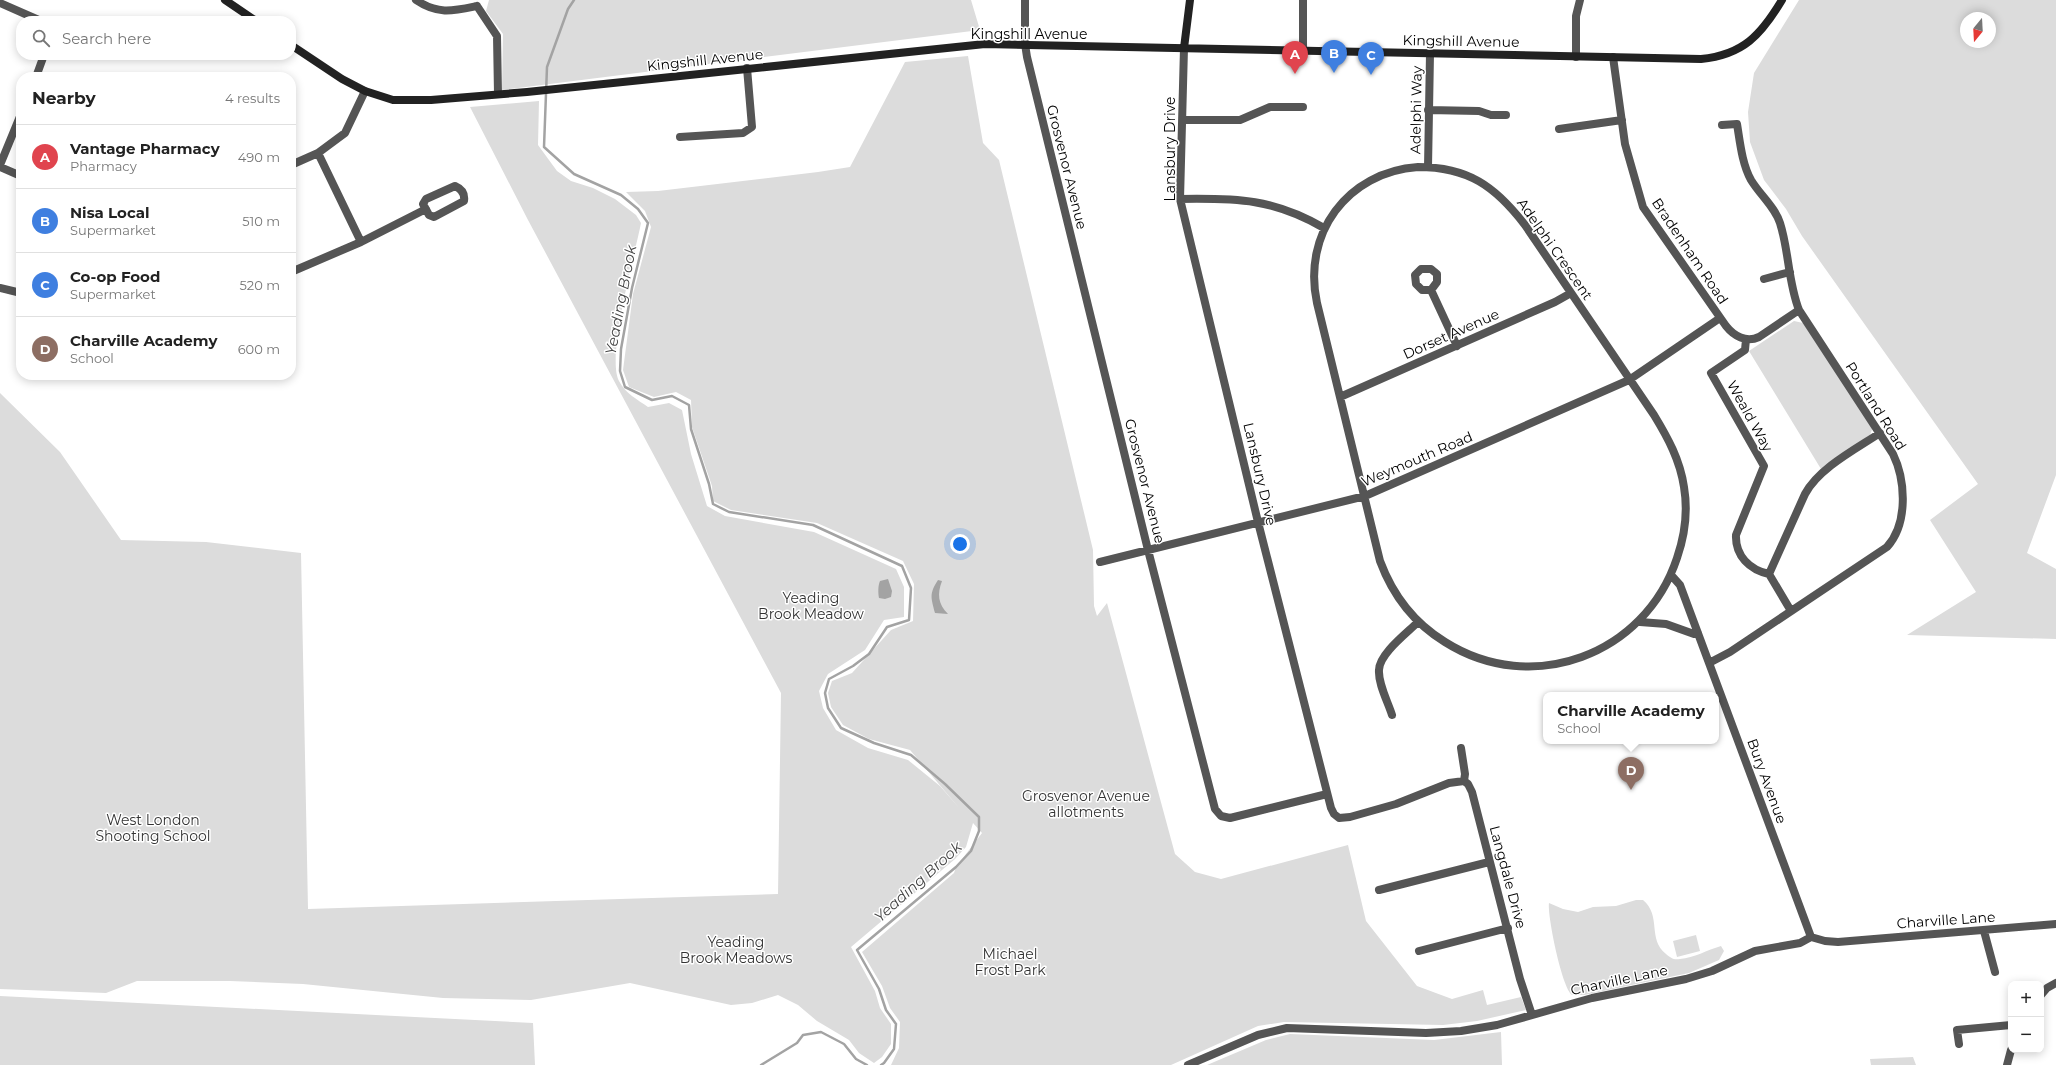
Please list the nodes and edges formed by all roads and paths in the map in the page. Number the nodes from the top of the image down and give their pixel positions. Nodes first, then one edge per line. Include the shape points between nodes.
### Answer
1 (224, 0) edge
2 (416, 0) edge
3 (1025, 0) edge
4 (1190, 0) edge
5 (1303, 0) edge
6 (1580, 0) edge
7 (1782, 0) edge
8 (0, 3) edge
9 (479, 3) edge
10 (30, 16) edge
11 (248, 16) edge
12 (1025, 44) junction
13 (296, 48) edge
14 (1184, 48) junction
15 (1303, 51) junction
16 (1430, 54) junction
17 (1576, 57) junction
18 (1613, 57) junction
19 (42, 60) edge
20 (747, 68) junction
21 (38, 72) edge
22 (365, 91) junction
23 (498, 94) junction
24 (1303, 107) dead end
25 (1428, 110) junction
26 (1506, 115) dead end
27 (1182, 120) junction
28 (1622, 120) junction
29 (1722, 125) dead end
30 (16, 126) edge
31 (1559, 129) dead end
32 (680, 138) dead end
33 (318, 153) junction
34 (296, 163) edge
35 (0, 166) edge
36 (1428, 167) junction
37 (16, 174) edge
38 (1180, 199) junction
39 (426, 209) junction
40 (1324, 228) junction
41 (361, 242) junction
42 (296, 270) edge
43 (1790, 272) junction
44 (1764, 279) dead end
45 (0, 288) edge
46 (1431, 290) dead end
47 (16, 292) edge
48 (1571, 293) junction
49 (1799, 310) junction
50 (1720, 318) junction
51 (1746, 339) junction
52 (1457, 346) junction
53 (1630, 380) junction
54 (1340, 397) junction
55 (1880, 433) junction
56 (1365, 496) junction
57 (1258, 522) junction
58 (1148, 550) junction
59 (1100, 562) dead end
60 (1769, 574) junction
61 (1671, 575) junction
62 (1791, 610) junction
63 (1418, 622) junction
64 (1640, 622) junction
65 (1698, 633) junction
66 (1709, 662) junction
67 (1392, 715) dead end
68 (1461, 748) dead end
69 (1464, 781) junction
70 (1327, 794) junction
71 (1489, 862) junction
72 (1379, 890) dead end
73 (2056, 924) edge
74 (1508, 928) junction
75 (1984, 931) junction
76 (1811, 937) junction
77 (1419, 951) dead end
78 (1995, 972) dead end
79 (2056, 983) edge
80 (2044, 992) edge
81 (1532, 1015) junction
82 (2008, 1025) edge
83 (1959, 1044) dead end
84 (2011, 1053) edge
85 (1188, 1065) edge
86 (2007, 1065) edge

1 - 11 street
2 - 9 street via 426,7 448,12
3 - 12 street, Grosvenor Avenue
4 - 14 street, Lansbury Drive
5 - 15 street
6 - 17 street via 1576,16
7 - 18 street, Kingshill Avenue via 1755,38 1735,51 1712,58
8 - 10 street
9 - 23 street via 497,36
12 - 14 street, Kingshill Avenue
12 - 20 street, Kingshill Avenue via 985,44
12 - 58 street, Grosvenor Avenue
13 - 22 street, Kingshill Avenue
14 - 15 street, Kingshill Avenue
14 - 27 street, Lansbury Drive
15 - 16 street, Kingshill Avenue
16 - 17 street, Kingshill Avenue
16 - 25 street, Adelphi Way
17 - 18 street, Kingshill Avenue
18 - 28 street, Bradenham Road
19 - 21 street
20 - 23 street, Kingshill Avenue
20 - 32 street via 752,127 743,133
22 - 23 street, Kingshill Avenue via 393,100 431,100
22 - 33 street via 345,133
24 - 27 street via 1270,107 1240,120
25 - 26 street via 1479,111 1491,115
25 - 36 street, Adelphi Way
27 - 38 street, Lansbury Drive
28 - 31 street
28 - 50 street, Bradenham Road via 1632,171 1643,207
29 - 43 street, Portland Road via 1737,124 1749,175 1780,223
30 - 35 street
33 - 34 street
33 - 41 street
35 - 37 street
36 - 40 street, Adelphi Crescent via 1398,170 1361,186 1338,206
36 - 48 street, Adelphi Crescent via 1470,176 1497,192 1525,225
38 - 40 street via 1262,202 1291,211
38 - 57 street, Lansbury Drive
39 - 39 street via 429,215 434,217 464,201 464,196 460,188 455,186 426,199 423,204
39 - 41 street
40 - 54 street, Adelphi Crescent via 1316,259 1315,293
41 - 42 street
43 - 44 street
43 - 49 street, Portland Road
45 - 47 street
46 - 52 street
48 - 52 street, Dorset Avenue
48 - 53 street, Adelphi Crescent
49 - 51 street via 1759,337
49 - 55 street, Portland Road
50 - 51 street, Bradenham Road via 1732,333
50 - 53 street, Weymouth Road
51 - 60 street, Weald Way via 1745,350 1711,373 1764,466 1736,539 1738,550 1749,566
52 - 54 street, Dorset Avenue
53 - 56 street, Weymouth Road
53 - 61 street, Adelphi Crescent via 1669,440 1682,477 1686,499 1685,526
54 - 56 street, Adelphi Crescent
55 - 60 street via 1821,473 1812,482
55 - 62 street, Portland Road via 1893,454 1900,475 1901,512 1896,535 1887,547
56 - 57 street, Weymouth Road
56 - 63 street, Adelphi Crescent via 1380,561 1388,581
57 - 58 street, Weymouth Road
57 - 70 street, Lansbury Drive
58 - 59 street, Weymouth Road
58 - 70 street, Grosvenor Avenue via 1213,803 1218,814 1230,818
60 - 62 street
61 - 64 street, Adelphi Crescent
61 - 65 street, Bury Avenue via 1680,585
62 - 66 street, Portland Road via 1730,652
63 - 64 street, Adelphi Crescent via 1437,638 1469,655 1498,664 1534,667 1565,662 1594,652
63 - 67 street via 1380,662 1379,676
64 - 65 street via 1666,624 1694,634
65 - 66 street, Bury Avenue
66 - 76 street, Bury Avenue
68 - 69 street, Langdale Drive
69 - 70 street, Lansbury Drive via 1449,783 1396,804 1343,818 1334,814
69 - 71 street, Langdale Drive via 1472,792
71 - 72 street
71 - 74 street, Langdale Drive
73 - 75 street, Charville Lane
74 - 77 street
74 - 81 street, Langdale Drive
75 - 76 street, Charville Lane via 1838,942
75 - 78 street
76 - 81 street, Charville Lane via 1800,944 1755,951 1712,971 1686,979 1599,996
79 - 80 street
81 - 85 street, Charville Lane via 1479,1029 1444,1032 1287,1028 1258,1035
82 - 83 street via 1957,1030
84 - 86 street

